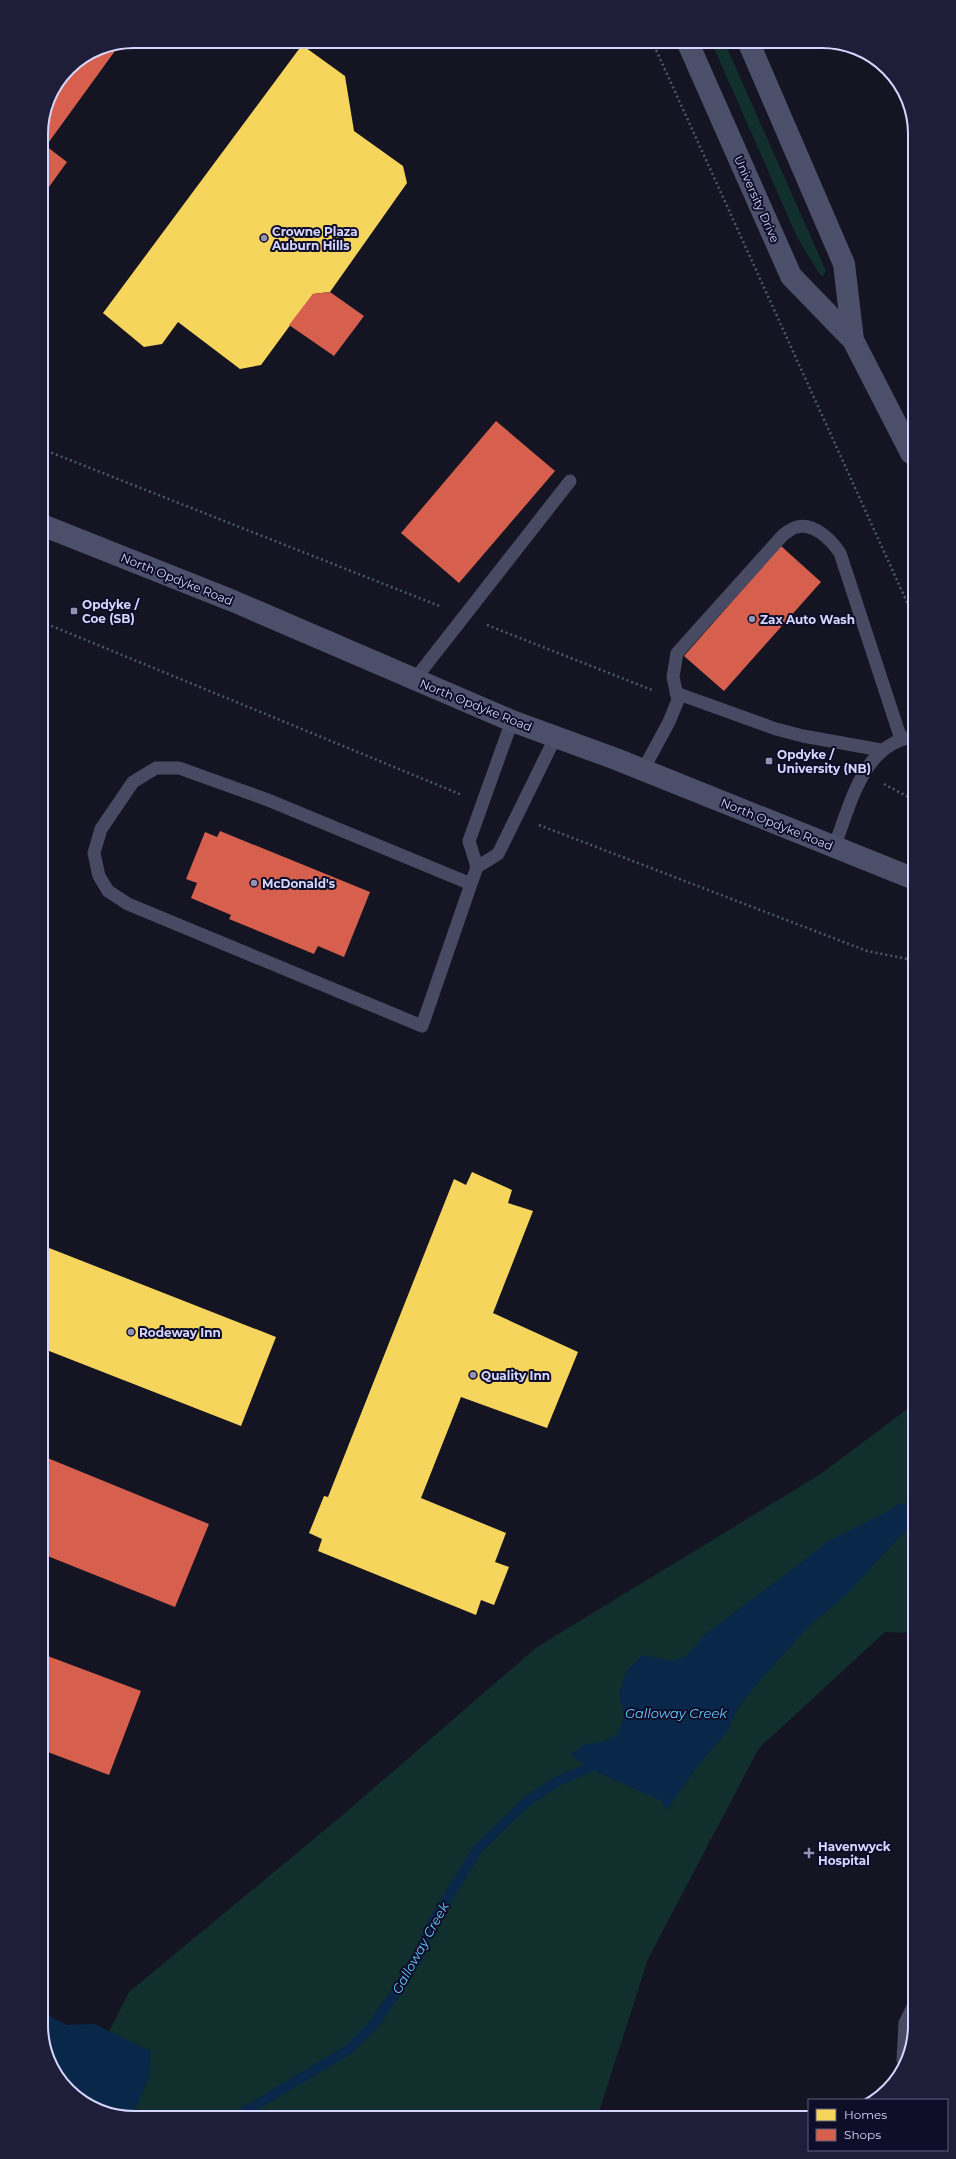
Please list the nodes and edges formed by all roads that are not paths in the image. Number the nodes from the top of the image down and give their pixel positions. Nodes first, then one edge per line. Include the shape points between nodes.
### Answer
1 (690, 48) edge
2 (751, 48) edge
3 (853, 340) junction
4 (908, 447) edge
5 (570, 481) dead end
6 (48, 527) edge
7 (415, 679) junction
8 (676, 693) junction
9 (512, 721) junction
10 (556, 736) junction
11 (906, 738) edge
12 (881, 750) junction
13 (643, 770) junction
14 (834, 847) junction
15 (477, 867) junction
16 (908, 876) edge
17 (471, 884) junction
18 (908, 2017) edge
19 (903, 2051) edge

1 - 3 main road, University Drive via 791,276
2 - 3 main road, University Drive via 844,264
3 - 4 main road, University Drive
5 - 7 lane
6 - 7 main road, North Opdyke Road via 233,601
7 - 9 main road, North Opdyke Road
8 - 11 lane via 674,666 677,653 684,644 783,535 798,526 810,527 831,540 840,553
8 - 12 lane via 776,729
8 - 13 lane via 678,700 669,722
9 - 10 main road, North Opdyke Road
9 - 15 lane via 469,841
10 - 13 main road, North Opdyke Road
10 - 15 lane via 498,854
11 - 12 lane
12 - 14 lane via 864,772
13 - 14 main road, North Opdyke Road
14 - 16 main road, North Opdyke Road
15 - 17 lane
17 - 17 lane via 268,800 179,768 156,768 133,782 101,830 94,853 99,876 108,891 128,904 422,1026
18 - 19 lane via 905,2023

